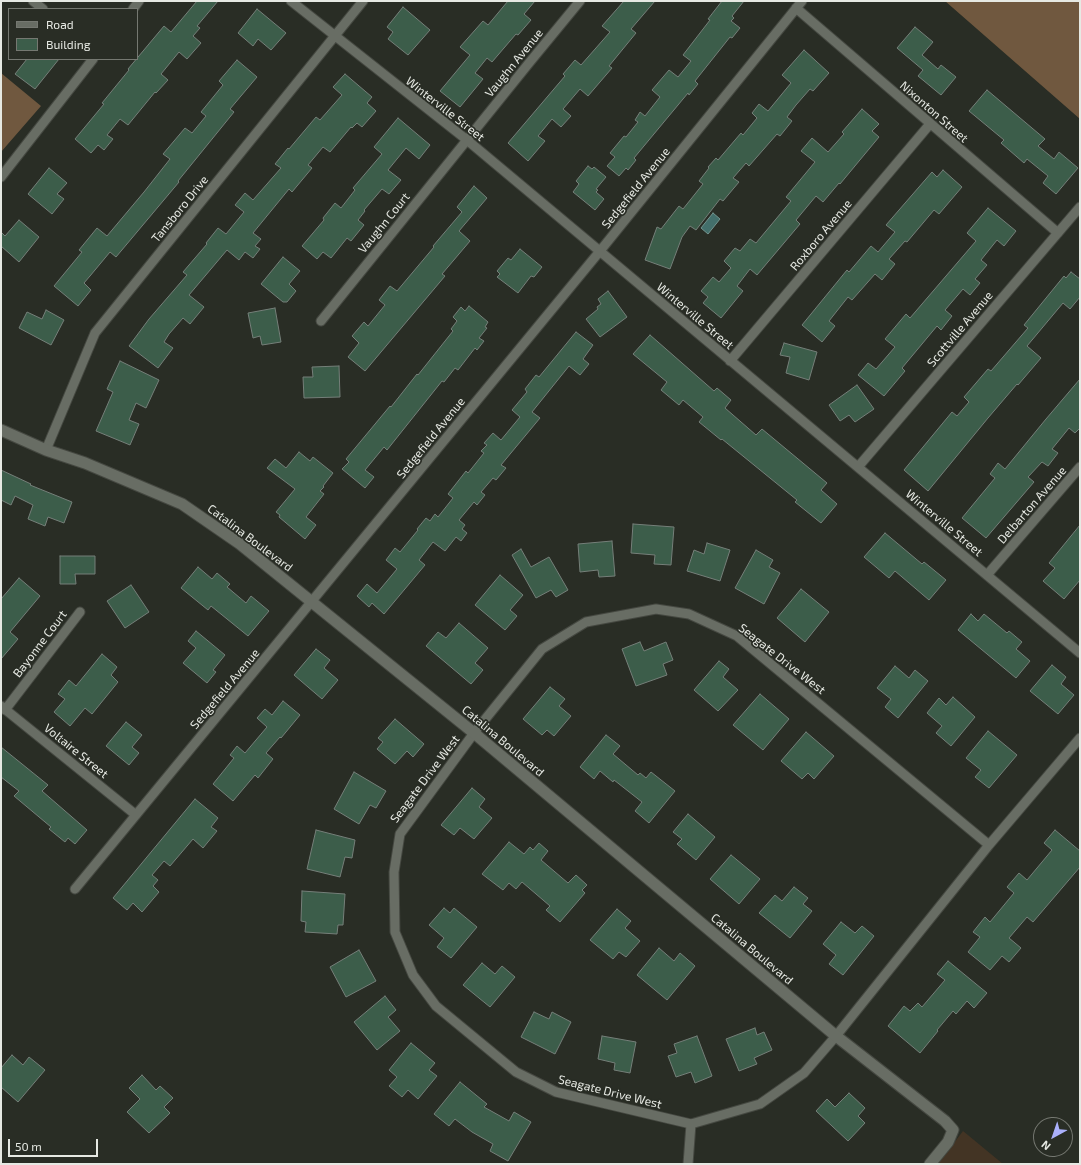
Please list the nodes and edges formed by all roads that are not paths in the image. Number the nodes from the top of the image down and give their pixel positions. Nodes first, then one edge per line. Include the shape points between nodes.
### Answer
1 (33, 1) edge
2 (291, 1) edge
3 (363, 1) edge
4 (580, 1) edge
5 (802, 1) edge
6 (42, 8) edge
7 (796, 8) junction
8 (334, 36) junction
9 (92, 60) edge
10 (930, 124) junction
11 (467, 140) junction
12 (1, 177) edge
13 (1080, 207) edge
14 (1058, 233) junction
15 (600, 252) junction
16 (321, 321) dead end
17 (730, 361) junction
18 (1, 430) edge
19 (46, 450) junction
20 (858, 467) junction
21 (1080, 468) edge
22 (987, 575) junction
23 (312, 601) junction
24 (80, 612) dead end
25 (1080, 653) edge
26 (3, 708) edge
27 (474, 733) junction
28 (1080, 738) edge
29 (136, 815) junction
30 (989, 845) junction
31 (75, 889) dead end
32 (836, 1036) junction
33 (690, 1124) junction
34 (688, 1164) edge
35 (930, 1164) edge

1 - 6 street
2 - 8 street, Winterville Street
3 - 8 street, Tansboro Drive
4 - 11 street, Vaughn Avenue
5 - 7 street, Sedgefield Avenue
7 - 10 street, Nixonton Street
7 - 15 street, Sedgefield Avenue
8 - 11 street, Winterville Street
8 - 19 street, Tansboro Drive via 95,333
9 - 12 street
10 - 14 street, Nixonton Street
10 - 17 street, Roxboro Avenue
11 - 15 street, Winterville Street
11 - 16 street, Vaughn Court
13 - 14 street, Scottville Avenue
14 - 20 street, Scottville Avenue
15 - 17 street, Winterville Street
15 - 23 street, Sedgefield Avenue
17 - 20 street, Winterville Street
18 - 19 street, Catalina Boulevard
19 - 23 street, Catalina Boulevard via 85,463 182,504 240,544
20 - 22 street, Winterville Street
21 - 22 street, Delbarton Avenue
22 - 25 street, Winterville Street
23 - 27 street, Catalina Boulevard
23 - 29 street, Sedgefield Avenue
24 - 26 street, Bayonne Court
26 - 29 street, Voltaire Street
27 - 30 street, Seagate Drive West via 542,649 586,622 656,609 689,614 737,636
27 - 32 street, Catalina Boulevard
27 - 33 street, Seagate Drive West via 400,834 394,872 395,932 413,975 436,1006 516,1072 556,1092
28 - 30 street, Seagate Drive West
29 - 31 street, Sedgefield Avenue
30 - 32 street, Seagate Drive West
32 - 33 street, Seagate Drive West via 804,1073 760,1104
32 - 35 street, Catalina Boulevard via 946,1121 953,1130 948,1142
33 - 34 street

